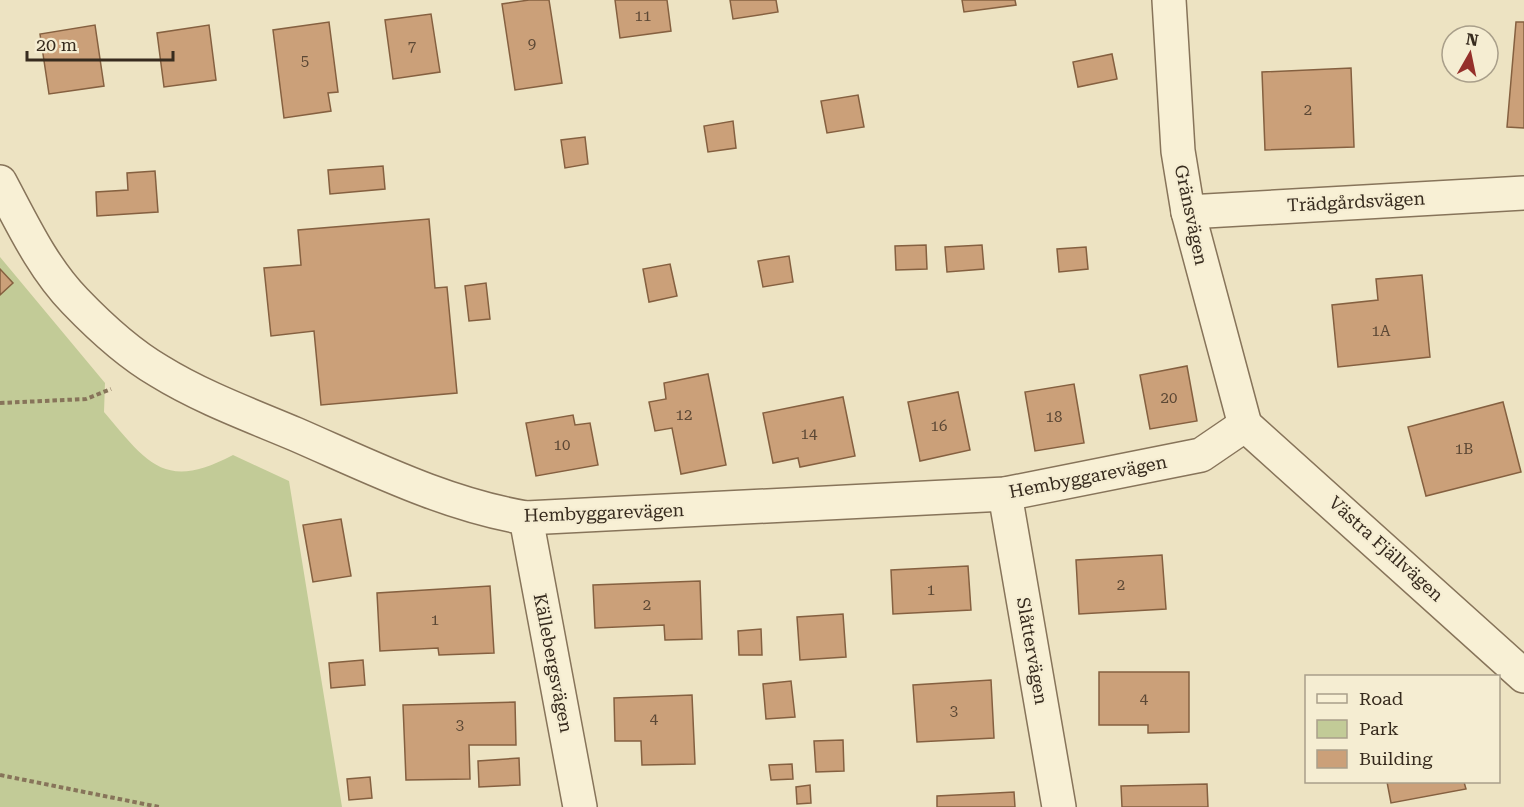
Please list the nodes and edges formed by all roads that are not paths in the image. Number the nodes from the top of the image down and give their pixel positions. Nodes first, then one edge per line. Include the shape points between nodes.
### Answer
1 (1169, 0) edge
2 (0, 182) edge
3 (1524, 193) edge
4 (1188, 212) junction
5 (1245, 426) junction
6 (1005, 494) junction
7 (526, 518) junction
8 (1524, 676) edge
9 (580, 807) edge
10 (1059, 807) edge

1 - 4 street, Gränsvägen via 1178,151
2 - 7 street, Hembyggarevägen via 36,250 74,300 159,372 426,491 486,511
3 - 4 street, Trädgårdsvägen
4 - 5 street, Gränsvägen
5 - 6 street, Hembyggarevägen via 1201,454
5 - 8 street, Västra Fjällvägen
6 - 7 street, Hembyggarevägen
6 - 10 street, Slåttervägen
7 - 9 street, Källebergsvägen

